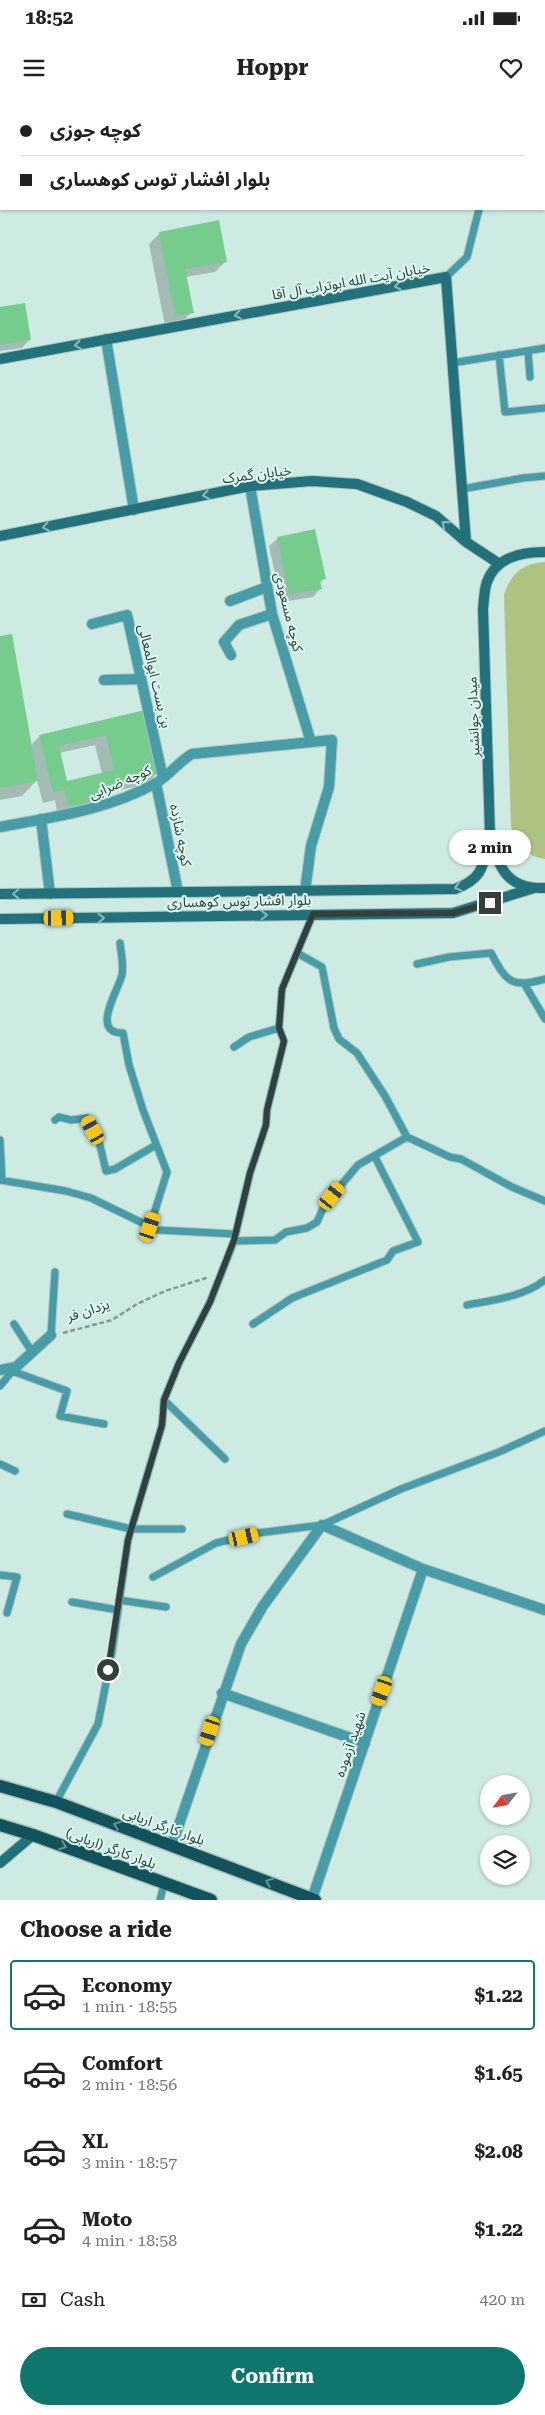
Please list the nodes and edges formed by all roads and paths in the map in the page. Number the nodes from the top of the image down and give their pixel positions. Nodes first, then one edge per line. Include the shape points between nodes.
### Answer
1 (479, 210) edge
2 (446, 277) junction
3 (106, 340) junction
4 (545, 348) edge
5 (528, 351) junction
6 (499, 355) junction
7 (0, 359) edge
8 (452, 363) junction
9 (530, 377) dead end
10 (545, 408) edge
11 (545, 476) edge
12 (250, 486) junction
13 (462, 489) junction
14 (134, 510) junction
15 (0, 536) edge
16 (466, 542) junction
17 (545, 552) edge
18 (498, 563) junction
19 (267, 587) junction
20 (230, 601) dead end
21 (272, 614) junction
22 (92, 624) dead end
23 (231, 656) dead end
24 (141, 679) junction
25 (104, 680) dead end
26 (311, 742) junction
27 (160, 780) junction
28 (41, 819) junction
29 (0, 827) edge
30 (490, 835) junction
31 (540, 888) edge
32 (305, 891) junction
33 (178, 892) junction
34 (0, 894) edge
35 (50, 894) junction
36 (313, 914) junction
37 (0, 919) edge
38 (120, 943) dead end
39 (297, 953) junction
40 (417, 964) dead end
41 (545, 979) edge
42 (524, 985) junction
43 (545, 1019) edge
44 (279, 1028) junction
45 (234, 1047) dead end
46 (55, 1120) dead end
47 (407, 1137) junction
48 (0, 1140) edge
49 (156, 1145) junction
50 (374, 1157) junction
51 (1, 1180) edge
52 (545, 1201) edge
53 (150, 1227) junction
54 (235, 1237) junction
55 (55, 1272) dead end
56 (220, 1274) junction
57 (545, 1280) edge
58 (467, 1305) dead end
59 (14, 1324) dead end
60 (253, 1324) dead end
61 (51, 1335) junction
62 (32, 1352) junction
63 (14, 1369) junction
64 (0, 1370) edge
65 (0, 1386) edge
66 (164, 1400) junction
67 (104, 1424) dead end
68 (545, 1431) edge
69 (225, 1460) dead end
70 (0, 1464) edge
71 (15, 1471) dead end
72 (67, 1514) dead end
73 (322, 1525) junction
74 (131, 1529) junction
75 (182, 1529) dead end
76 (423, 1569) junction
77 (0, 1575) edge
78 (153, 1577) dead end
79 (119, 1600) junction
80 (72, 1602) dead end
81 (166, 1607) dead end
82 (118, 1610) junction
83 (545, 1610) edge
84 (7, 1613) dead end
85 (222, 1694) junction
86 (365, 1743) junction
87 (0, 1786) edge
88 (56, 1802) junction
89 (0, 1825) edge
90 (33, 1835) junction
91 (172, 1845) junction
92 (0, 1861) edge
93 (164, 1884) junction
94 (160, 1900) edge
95 (211, 1900) edge
96 (313, 1900) edge

1 - 2 lane via 467,257
2 -> 3 main road, خیابان آیت الله ابوتراب آل آقا
2 - 8 main road, خیابان آیت الله ابوتراب آل آقا
3 -> 7 main road, خیابان آیت الله ابوتراب آل آقا
3 - 14 street
4 - 5 lane
5 - 6 lane
5 - 9 lane
6 - 8 lane
6 - 10 lane via 505,412
8 - 13 main road, خیابان آیت الله ابوتراب آل آقا
11 - 13 lane
12 -> 14 main road, خیابان گمرک
16 -> 12 main road, خیابان گمرک via 436,516 357,484 312,481
12 - 19 street, کوچه مسعودی
13 - 16 main road, خیابان آیت الله ابوتراب آل آقا
14 -> 15 main road, خیابان گمرک
16 - 18 main road, خیابان گمرک
17 - 18 main road via 514,556
18 - 30 main road, میدان جوانشیر via 487,582 483,609
19 - 20 street
19 - 21 street, کوچه مسعودی
21 - 23 street via 239,625 224,642
21 - 26 street, کوچه مسعودی
22 - 24 street, بن بست ابوالمعالی via 127,615
24 - 25 street
24 - 27 street, بن بست ابوالمعالی
26 - 27 street, کوچه ضرابی via 192,754
26 - 32 street, کوچه ضرابی via 332,740 329,788 311,846
27 - 28 street, کوچه ضرابی via 79,813
27 - 33 street, کوچه شازده
28 - 29 street, کوچه ضرابی
28 - 35 street
30 - 31 main road, میدان جوانشیر via 496,860 508,878 523,886
30 -> 32 main road, بلوار افشار توس کوهساری via 481,869 472,883 455,889
31 - 36 main road, بلوار افشار توس کوهساری via 453,913
32 - 33 main road, بلوار افشار توس کوهساری
33 - 35 main road, بلوار افشار توس کوهساری
35 -> 34 main road, بلوار افشار توس کوهساری
37 -> 36 main road, بلوار افشار توس کوهساری
36 - 39 lane
38 - 49 lane via 122,972 107,1010 107,1022 110,1029 123,1033 129,1065
39 - 44 lane via 282,989
39 - 47 lane via 322,967 338,1039 357,1053
40 - 42 lane via 491,953 498,967 515,984
41 - 42 lane
42 - 43 lane
44 - 45 lane via 249,1037
44 - 54 lane via 284,1041 266,1125 250,1173
46 - 49 lane via 59,1117 70,1120 87,1118 100,1141 106,1171
47 - 50 lane
47 - 52 lane via 461,1159
48 - 51 lane
49 - 53 lane via 167,1172
50 - 54 lane via 358,1165 325,1204 317,1222 307,1228 286,1232 275,1240
50 - 60 lane via 418,1242 393,1251 387,1260 292,1298
51 - 53 lane via 91,1198
53 - 54 lane via 170,1232
54 - 56 lane
55 - 61 lane
56 - 61 path, یزدان فر via 165,1291 112,1320
56 - 66 lane
57 - 58 lane via 533,1289
59 - 62 lane
61 - 62 street
62 - 63 street
63 - 64 street
63 - 65 lane
63 - 67 lane via 67,1391 60,1416
66 - 69 lane
66 - 74 lane via 162,1425
68 - 73 lane
70 - 71 lane
72 - 74 lane
73 - 76 street
73 - 78 lane via 258,1533 216,1543
73 - 85 street via 245,1636
74 - 75 lane
74 - 79 lane
76 - 83 street
76 - 86 street, شهید آزموده
77 - 84 lane via 17,1577
79 - 81 lane
79 - 82 lane
80 - 82 lane
82 - 88 lane via 98,1724
85 - 86 street
85 - 91 street
86 - 96 street, شهید آزموده
87 - 88 main road, بلوار کارگر اربابی
91 -> 88 main road, بلوار کارگر اربابی
89 - 90 main road, بلوار کارگر (اربابی)
90 - 92 main road
90 -> 93 main road, بلوار کارگر (اربابی)
96 -> 91 main road, بلوار کارگر اربابی
93 - 94 lane
93 - 95 main road, بلوار کارگر (اربابی)

